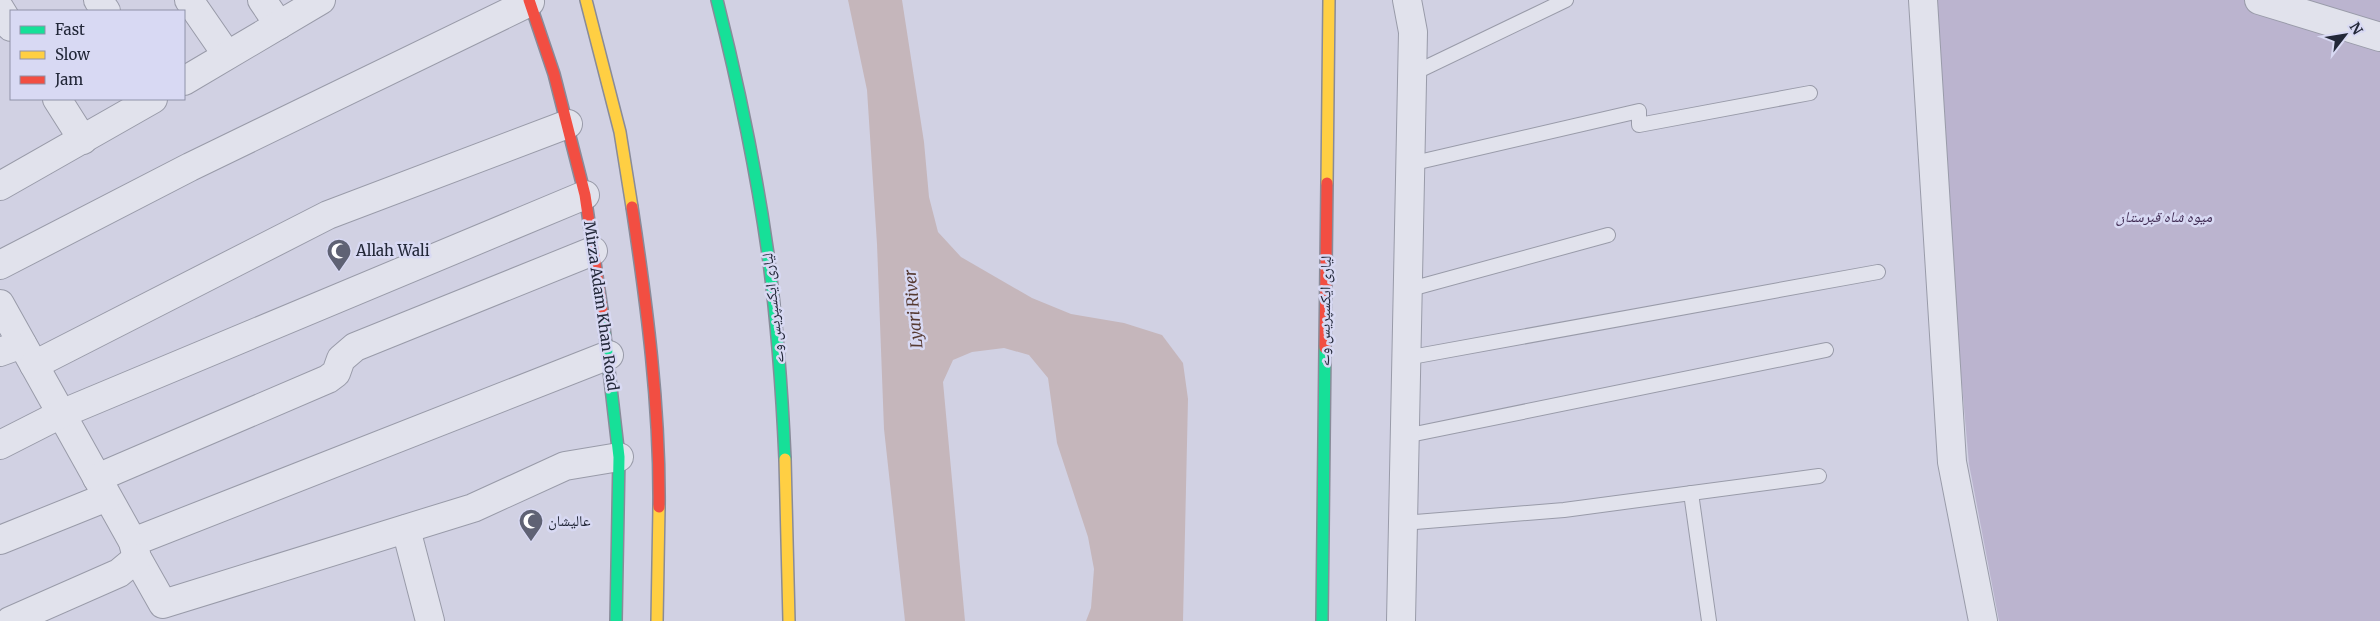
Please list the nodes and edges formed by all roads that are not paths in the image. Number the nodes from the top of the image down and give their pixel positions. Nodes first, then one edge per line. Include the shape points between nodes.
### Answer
1 (189, 0) edge
2 (262, 0) edge
3 (321, 0) edge
4 (586, 0) edge
5 (717, 0) edge
6 (1329, 0) edge
7 (1407, 0) edge
8 (1566, 0) edge
9 (1923, 0) edge
10 (2260, 0) edge
11 (529, 1) edge
12 (0, 9) edge
13 (10, 25) edge
14 (279, 25) junction
15 (2380, 37) edge
16 (227, 55) junction
17 (1412, 74) junction
18 (185, 79) edge
19 (1810, 92) dead end
20 (57, 100) edge
21 (151, 100) edge
22 (568, 124) junction
23 (82, 140) junction
24 (1410, 164) junction
25 (0, 186) edge
26 (585, 195) junction
27 (1608, 235) dead end
28 (593, 251) junction
29 (0, 265) edge
30 (1878, 272) dead end
31 (1408, 290) junction
32 (0, 304) edge
33 (1826, 350) dead end
34 (19, 354) edge
35 (609, 355) junction
36 (1406, 358) junction
37 (61, 414) junction
38 (1405, 436) junction
39 (0, 445) edge
40 (620, 457) junction
41 (1819, 476) dead end
42 (102, 487) junction
43 (1691, 493) junction
44 (1403, 523) junction
45 (406, 529) junction
46 (0, 540) edge
47 (135, 550) junction
48 (10, 621) edge
49 (430, 621) edge
50 (616, 621) edge
51 (657, 621) edge
52 (789, 621) edge
53 (1322, 621) edge
54 (1401, 621) edge
55 (1709, 621) edge
56 (1983, 621) edge

1 - 16 street
2 - 14 street
3 - 14 street
4 - 51 main road via 620,132 648,313 659,475
5 - 52 main road, لیاری ایکسپریس وے via 751,154 770,268 784,450
6 - 53 main road, لیاری ایکسپریس وے
7 - 17 street via 1413,32
8 - 17 lane
9 - 56 street via 1952,462
10 - 15 street
11 - 22 main road, Mirza Adam Khan Road
11 - 29 street via 190,167
12 - 13 street
14 - 16 street
16 - 18 street
17 - 24 street
19 - 24 lane via 1639,126 1639,111
20 - 23 street
21 - 23 street
22 - 26 main road, Mirza Adam Khan Road
22 - 34 street via 328,216
23 - 25 street
24 - 31 street
26 - 28 main road, Mirza Adam Khan Road
26 - 37 street
27 - 31 lane
28 - 35 main road, Mirza Adam Khan Road
28 - 42 street via 363,343 341,359 336,373 328,379
30 - 36 lane
31 - 36 street
32 - 34 street
33 - 38 lane
34 - 37 street
35 - 40 main road, Mirza Adam Khan Road
35 - 47 street
36 - 38 street
37 - 39 street
37 - 42 street
38 - 44 street
40 - 45 street via 565,466 473,508
40 - 50 main road, Mirza Adam Khan Road
41 - 43 lane
42 - 46 street
42 - 47 street
43 - 44 lane via 1564,510
43 - 55 lane
44 - 54 street
45 - 47 street via 163,604
45 - 49 street
47 - 48 street via 119,573

